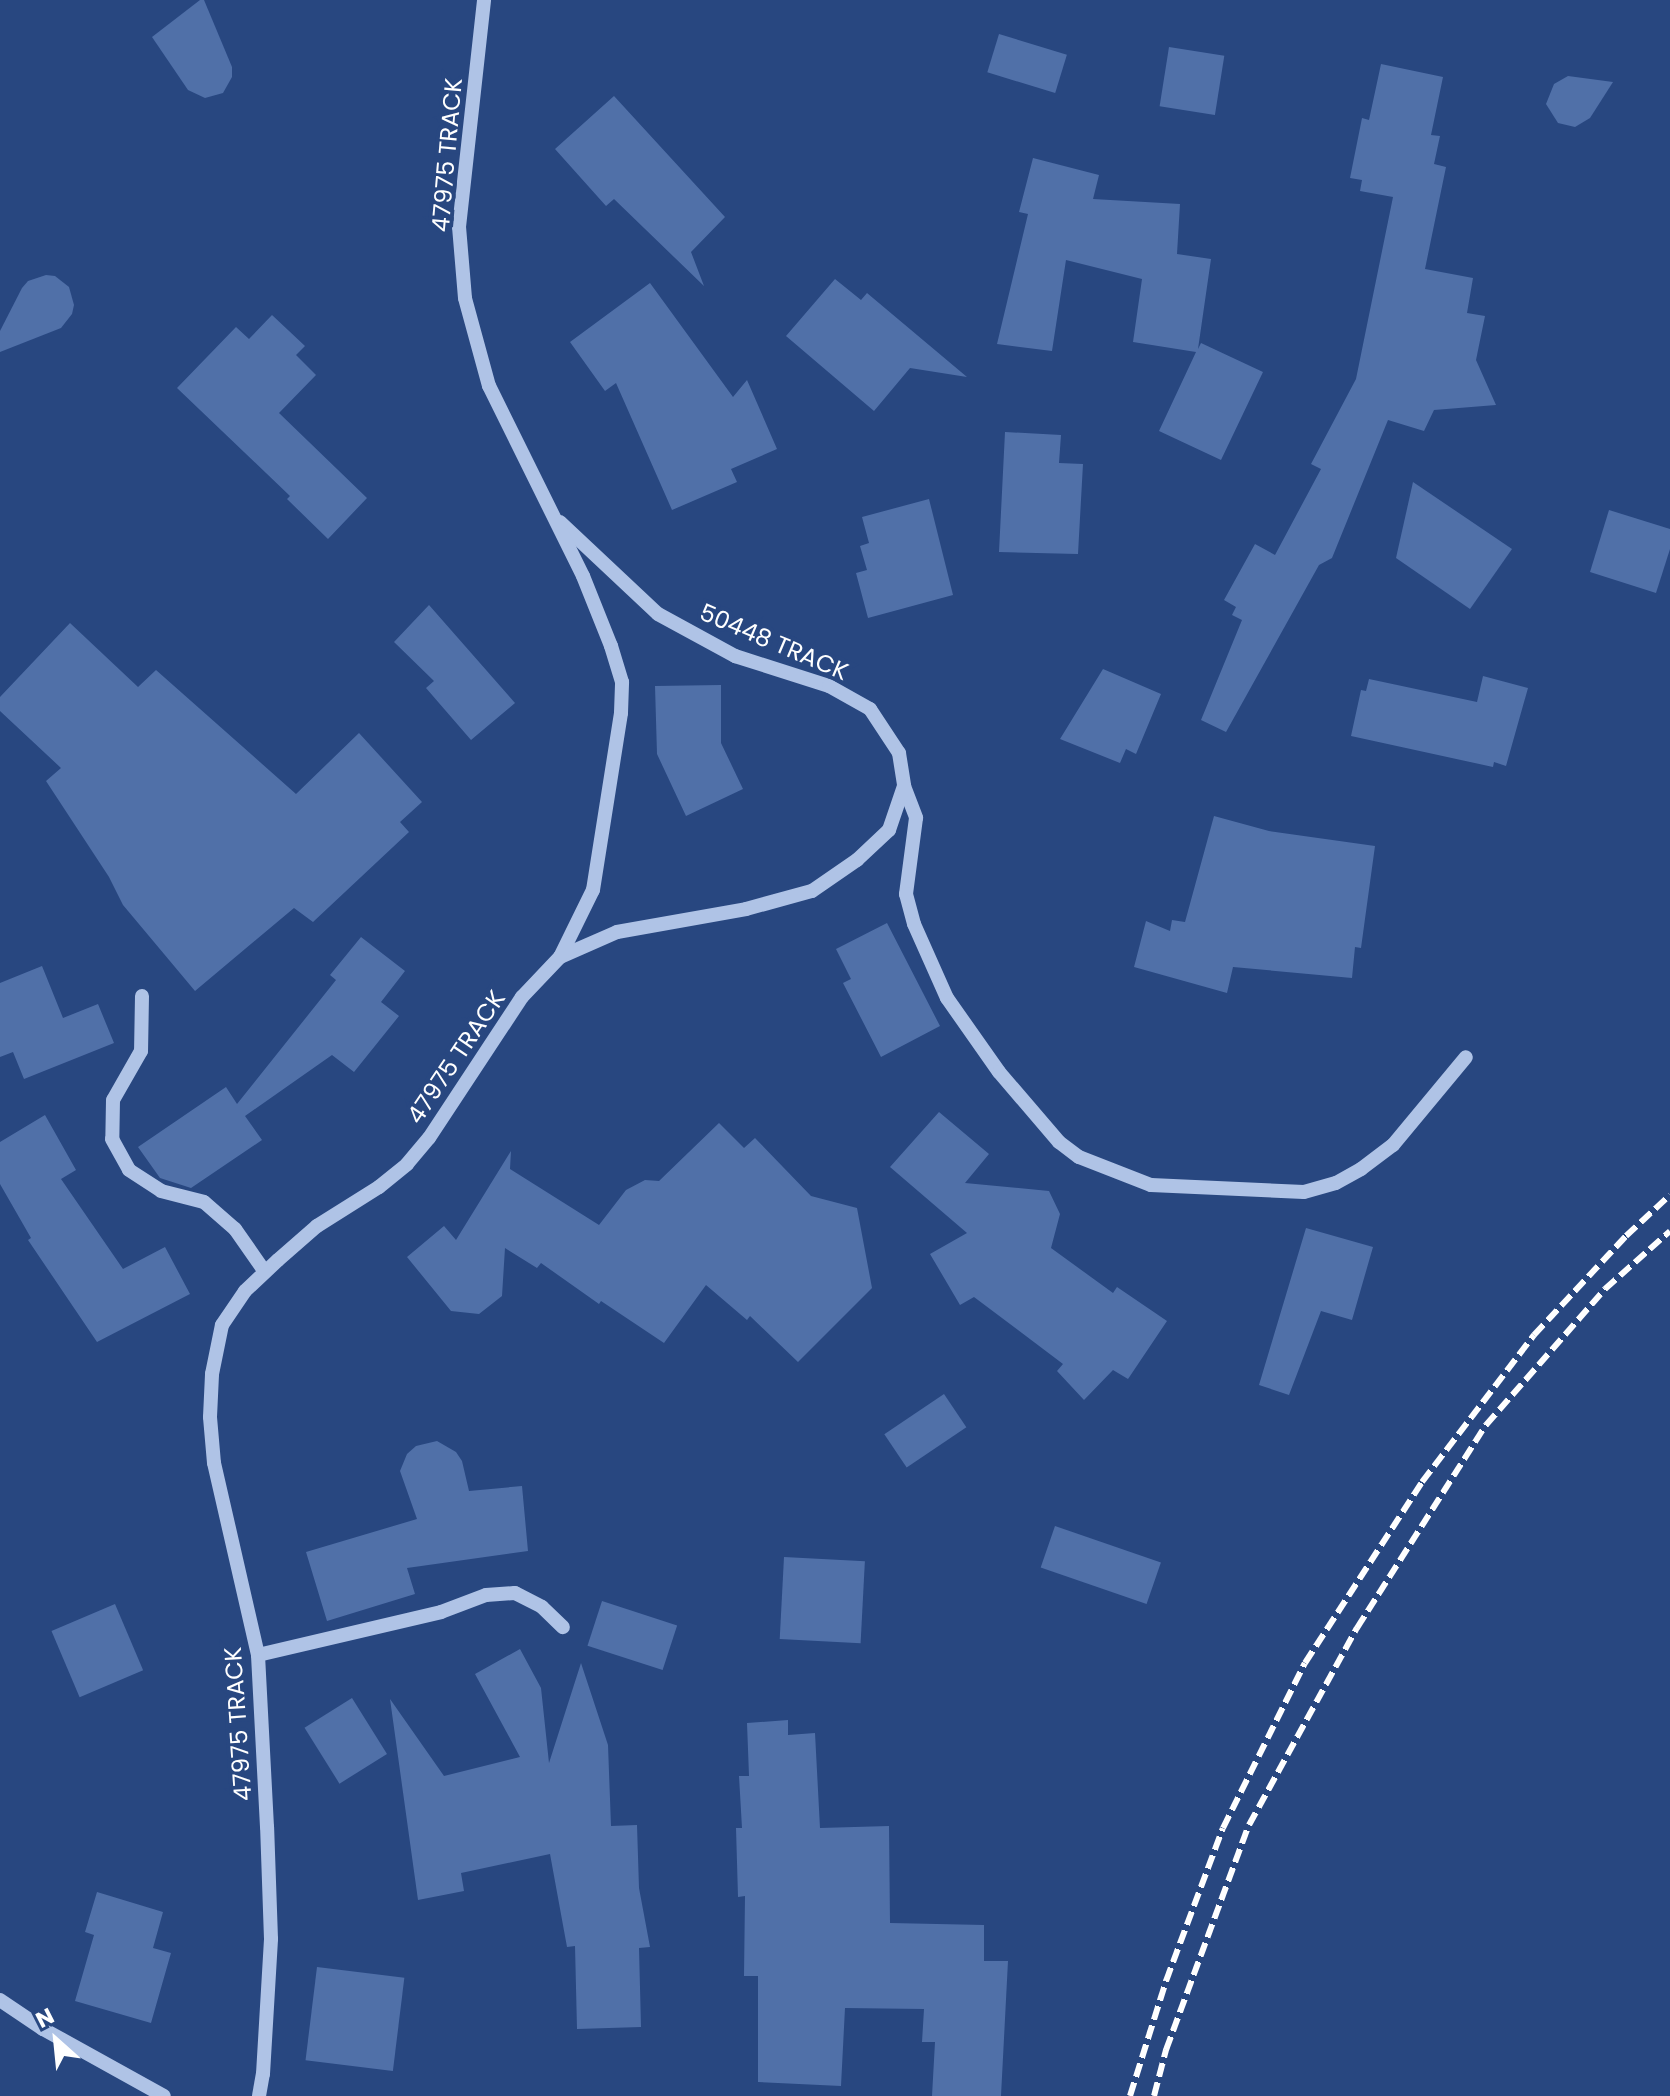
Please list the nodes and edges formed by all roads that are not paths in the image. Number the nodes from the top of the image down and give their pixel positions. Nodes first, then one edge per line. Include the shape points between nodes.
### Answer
1 (484, 0) edge
2 (553, 516) junction
3 (904, 786) junction
4 (560, 957) junction
5 (142, 996) dead end
6 (1466, 1057) dead end
7 (265, 1272) junction
8 (563, 1627) dead end
9 (258, 1655) junction
10 (0, 2000) edge
11 (164, 2096) edge
12 (259, 2096) edge

1 - 2 street, 47975 TRACK via 459,227 465,298 489,386
2 - 3 street, 50448 TRACK via 658,614 735,656 829,686 870,709 899,753
2 - 4 street, 47975 TRACK via 622,682 593,890
3 - 4 street via 889,830 812,891 746,909 617,932
3 - 6 street, 50448 TRACK via 916,818 906,894 947,998 999,1072 1059,1142 1079,1157 1151,1185 1304,1192 1336,1183 1393,1145
4 - 7 street, 47975 TRACK via 522,997 407,1164 317,1226
5 - 7 street via 141,1051 113,1100 112,1139 129,1170 161,1191 204,1202 235,1229
7 - 9 street, 47975 TRACK via 222,1325 210,1417 214,1463
8 - 9 street via 542,1607 515,1593 486,1595 441,1612
9 - 12 street, 47975 TRACK via 271,1939
10 - 11 street

